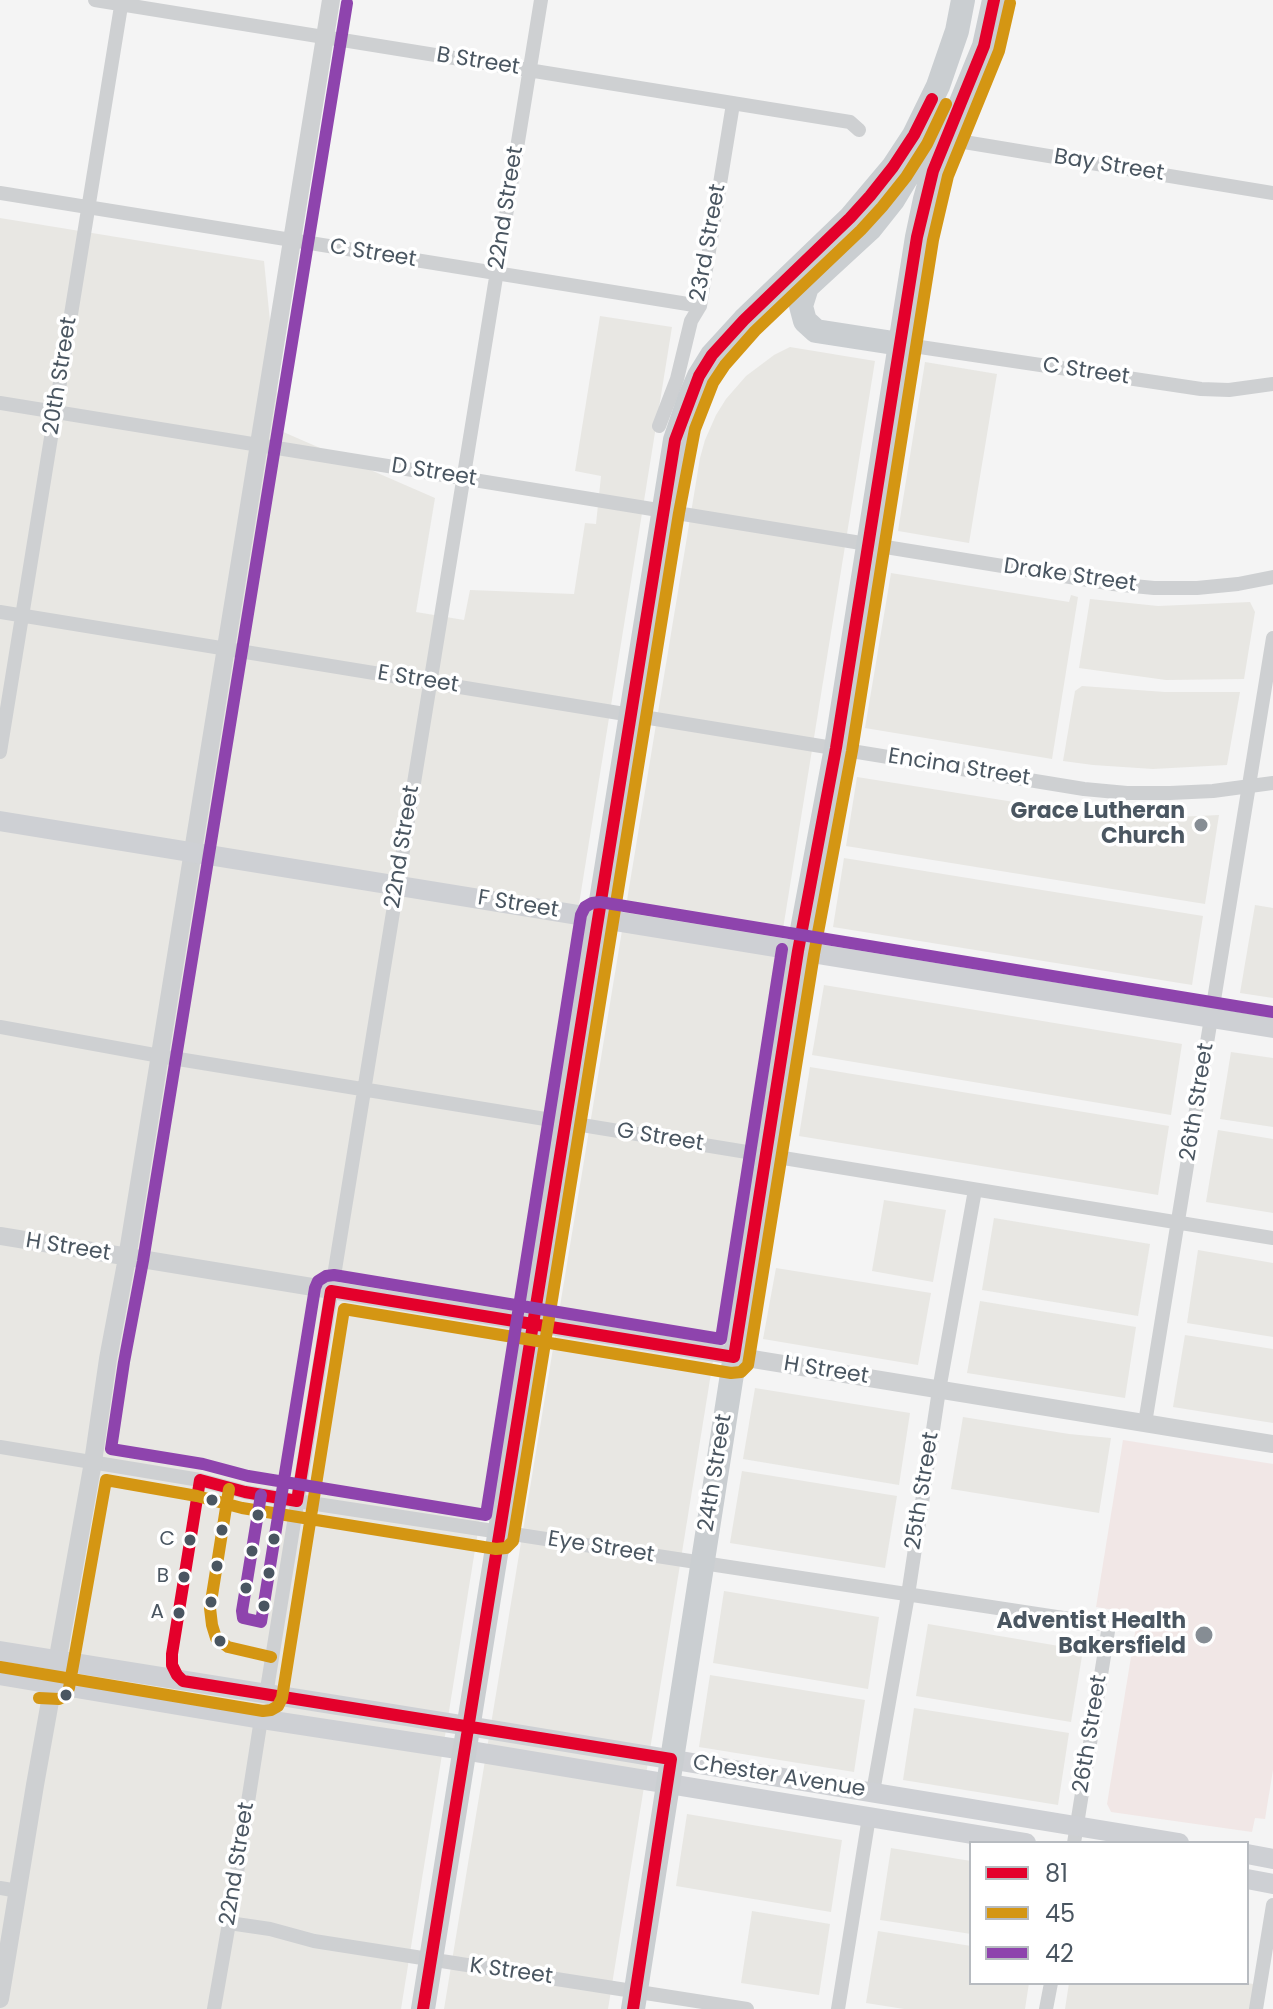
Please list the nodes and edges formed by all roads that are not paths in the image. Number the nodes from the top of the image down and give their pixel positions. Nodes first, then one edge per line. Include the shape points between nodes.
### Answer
1 (95, 0) edge
2 (331, 0) edge
3 (541, 0) edge
4 (963, 0) edge
5 (994, 0) edge
6 (122, 2) edge
7 (325, 38) junction
8 (529, 70) junction
9 (938, 86) junction
10 (733, 104) junction
11 (859, 130) dead end
12 (946, 139) junction
13 (1270, 189) edge
14 (0, 193) edge
15 (89, 208) junction
16 (292, 241) junction
17 (496, 274) junction
18 (700, 306) junction
19 (900, 344) junction
20 (1273, 384) edge
21 (0, 403) edge
22 (55, 412) junction
23 (659, 426) dead end
24 (259, 445) junction
25 (463, 478) junction
26 (663, 510) junction
27 (868, 545) junction
28 (1273, 577) edge
29 (0, 612) edge
30 (22, 615) junction
31 (1273, 638) edge
32 (226, 648) junction
33 (430, 682) junction
34 (630, 714) junction
35 (836, 748) junction
36 (0, 752) edge
37 (1273, 783) edge
38 (1249, 787) junction
39 (0, 821) edge
40 (193, 852) junction
41 (397, 886) junction
42 (597, 918) junction
43 (798, 951) junction
44 (1211, 1018) junction
45 (0, 1027) edge
46 (1273, 1028) edge
47 (160, 1056) junction
48 (363, 1090) junction
49 (565, 1123) junction
50 (766, 1156) junction
51 (975, 1190) junction
52 (1178, 1224) junction
53 (0, 1236) edge
54 (1273, 1238) edge
55 (127, 1258) junction
56 (331, 1291) junction
57 (533, 1324) junction
58 (734, 1357) junction
59 (939, 1390) junction
60 (1145, 1423) junction
61 (1273, 1444) edge
62 (0, 1447) edge
63 (93, 1462) junction
64 (297, 1501) junction
65 (499, 1533) junction
66 (702, 1564) junction
67 (908, 1595) junction
68 (1109, 1625) joint
69 (0, 1651) edge
70 (58, 1661) junction
71 (0, 1675) edge
72 (54, 1684) junction
73 (266, 1695) junction
74 (261, 1719) junction
75 (468, 1726) junction
76 (464, 1750) junction
77 (671, 1759) junction
78 (667, 1784) junction
79 (873, 1792) junction
80 (788, 1804) junction
81 (869, 1817) junction
82 (1075, 1834) edge
83 (1014, 1841) edge
84 (1156, 1841) edge
85 (1249, 1854) edge
86 (1273, 1859) edge
87 (1249, 1879) edge
88 (1273, 1884) edge
89 (9, 1890) edge
90 (1273, 1905) edge
91 (229, 1923) junction
92 (431, 1961) junction
93 (1051, 1985) edge
94 (0, 1999) edge
95 (634, 2000) edge
96 (214, 2009) edge
97 (423, 2009) edge
98 (747, 2009) edge
99 (838, 2009) edge
100 (1046, 2009) edge
101 (1256, 2009) edge

1 - 6 street, B Street
2 - 7 street
3 - 8 street, 22nd Street
4 - 9 main road
5 - 12 main road, 24th Street via 978,64
6 - 7 street, B Street
6 - 15 street, 20th Street
7 - 8 street, B Street
7 - 16 street
8 - 10 street, B Street
8 - 17 street, 22nd Street
9 - 19 main road via 925,145 914,167 870,229 807,287 801,306 805,321 816,331
9 - 26 main road via 914,135 870,196 712,355 680,425
10 - 11 street, B Street via 850,122
10 - 18 street, 23rd Street
12 - 13 street, Bay Street
12 - 19 main road, 24th Street via 925,199
14 - 15 street, C Street
15 - 16 street, C Street
15 - 22 street, 20th Street
16 - 17 street, C Street
16 - 24 street
17 - 18 street, C Street
17 - 25 street, 22nd Street
18 - 23 street, 23rd Street
19 - 20 street, C Street via 1201,389
19 - 27 main road, 24th Street
21 - 22 street, D Street
22 - 24 street, D Street
22 - 30 street, 20th Street
24 - 25 street, D Street
24 - 32 street
25 - 26 street, D Street
25 - 33 street, 22nd Street
26 - 27 street, D Street
26 - 34 main road
27 - 28 street, Drake Street via 1154,588
27 - 35 main road, 24th Street
29 - 30 street, E Street
30 - 32 street, E Street
30 - 36 street, 20th Street
31 - 38 street, 26th Street
32 - 33 street, E Street
32 - 40 street
33 - 34 street, E Street
33 - 41 street, 22nd Street
34 - 35 street, E Street
34 - 42 main road
35 - 38 street, Encina Street via 1098,790 1170,793
35 - 43 main road, 24th Street
37 - 38 street, Encina Street
38 - 44 street, 26th Street
39 - 40 main road, F Street
40 - 41 main road, F Street
40 - 47 street
41 - 42 main road, F Street
41 - 48 street, 22nd Street
42 - 43 main road, F Street
42 - 49 main road
43 - 44 main road, F Street
43 - 50 main road, 24th Street
44 - 46 main road, F Street
44 - 52 street, 26th Street
45 - 47 street, G Street
47 - 48 street, G Street
47 - 55 street
48 - 49 street, G Street
48 - 56 street, 22nd Street
49 - 50 street, G Street
49 - 57 main road
50 - 51 street, G Street
50 - 58 main road, 24th Street
51 - 52 street, G Street
51 - 59 street, 25th Street
52 - 54 street, G Street
52 - 60 street, 26th Street
53 - 55 street, H Street
55 - 56 street, H Street
55 - 63 street
56 - 57 street, H Street
56 - 64 street, 22nd Street
57 - 58 street, H Street
57 - 65 main road
58 - 59 street, H Street
58 - 66 main road, 24th Street
59 - 60 street, H Street
59 - 67 street, 25th Street
60 - 61 street, H Street
62 - 63 street, Eye Street
63 - 64 street, Eye Street
63 - 70 street
64 - 65 street, Eye Street
64 - 73 street, 22nd Street
65 - 66 street, Eye Street
65 - 75 main road
66 - 67 street, Eye Street
66 - 77 main road, 24th Street
67 - 68 street, Eye Street
67 - 79 street, 25th Street
68 - 82 street, 26th Street
69 - 70 main road, Chester Avenue
70 - 72 street
70 - 73 main road, Chester Avenue
71 - 72 main road, Chester Avenue
72 - 74 main road, Chester Avenue
72 - 89 street
73 - 75 main road, Chester Avenue
74 - 76 main road, Chester Avenue
74 - 91 street, 22nd Street
75 - 76 main road
75 - 77 main road, Chester Avenue
76 - 78 main road, Chester Avenue
76 - 92 main road
77 - 78 main road, 24th Street
77 - 79 main road, Chester Avenue
78 - 80 main road, Chester Avenue
78 - 95 main road, 24th Street
79 - 80 main road via 803,1795
79 - 82 main road, Chester Avenue
80 - 81 main road, Chester Avenue
81 - 83 main road, Chester Avenue
81 - 99 street
82 - 84 main road, Chester Avenue
85 - 86 main road
87 - 88 main road
89 - 94 street
90 - 101 street
91 - 92 street, K Street
91 - 96 street, 22nd Street
92 - 95 street, K Street
92 - 97 main road
93 - 100 street
95 - 98 street, K Street

